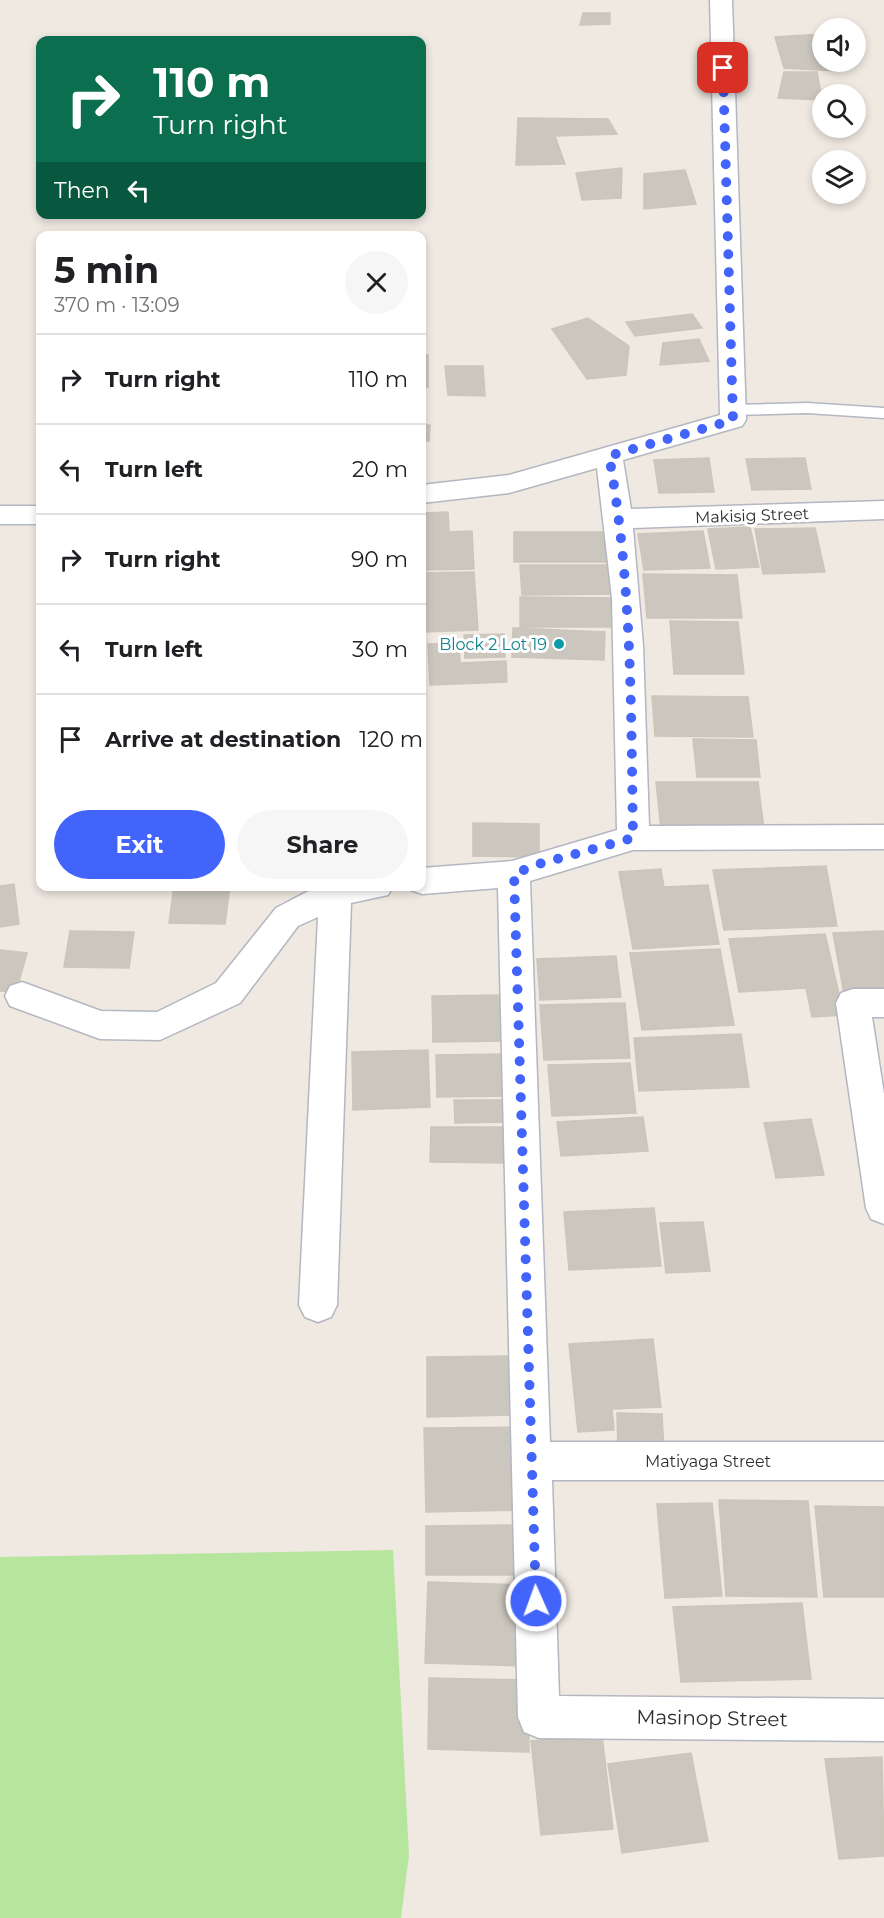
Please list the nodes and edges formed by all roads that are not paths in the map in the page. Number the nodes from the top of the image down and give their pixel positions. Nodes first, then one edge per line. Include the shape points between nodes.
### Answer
1 (721, 0) edge
2 (733, 410) junction
3 (884, 413) edge
4 (609, 456) junction
5 (426, 494) edge
6 (884, 510) edge
7 (0, 515) edge
8 (36, 515) edge
9 (621, 519) junction
10 (884, 837) edge
11 (633, 838) junction
12 (514, 874) junction
13 (426, 881) edge
14 (347, 891) edge
15 (335, 893) junction
16 (22, 996) dead end
17 (884, 1003) edge
18 (884, 1208) edge
19 (318, 1305) dead end
20 (531, 1461) junction
21 (884, 1461) edge
22 (884, 1720) edge

1 - 2 street
2 - 3 lane via 807,408
2 - 4 street via 733,420
4 - 5 street via 509,484
4 - 9 street
6 - 9 street, Makisig Street
7 - 8 street
9 - 11 street via 630,674
10 - 11 street
11 - 12 street
12 - 13 street
12 - 20 street
14 - 15 street
15 - 16 street via 287,917 228,993 160,1026 100,1024
15 - 19 street
17 - 18 street via 853,1003
20 - 21 street, Matiyaga Street
20 - 22 street, Masinop Street via 539,1717

